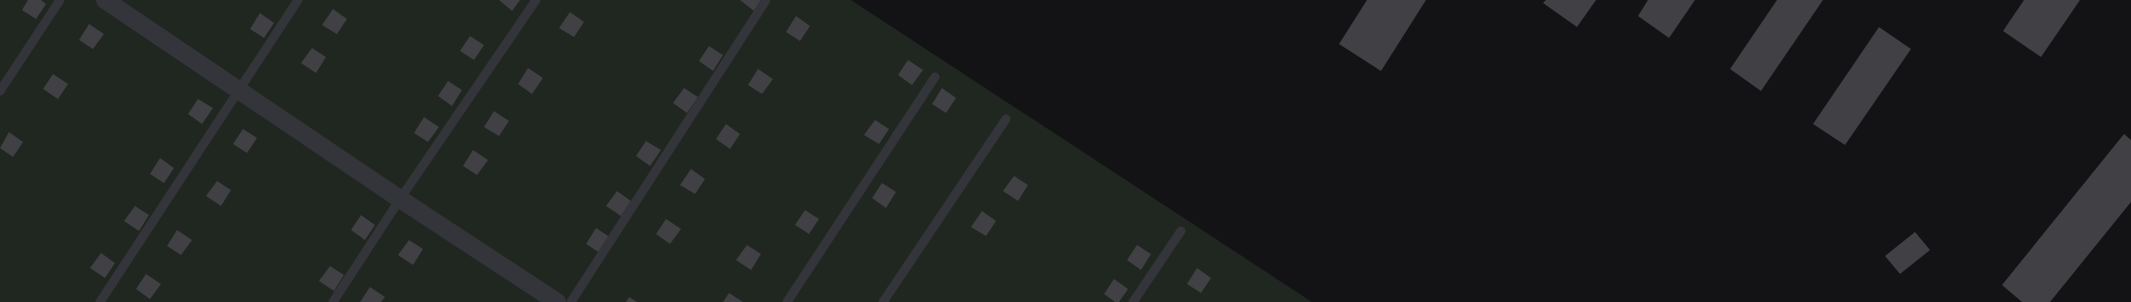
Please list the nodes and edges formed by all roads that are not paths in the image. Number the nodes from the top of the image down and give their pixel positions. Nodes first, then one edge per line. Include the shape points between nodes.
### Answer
1 (60, 0) edge
2 (104, 0) edge
3 (298, 0) edge
4 (536, 0) edge
5 (766, 0) edge
6 (935, 77) dead end
7 (238, 90) junction
8 (0, 91) edge
9 (1006, 119) dead end
10 (400, 199) junction
11 (1181, 231) dead end
12 (100, 302) edge
13 (333, 302) edge
14 (557, 302) edge
15 (571, 302) edge
16 (787, 302) edge
17 (883, 302) edge
18 (1133, 302) edge

1 - 8 lane
2 - 7 street
3 - 7 lane
4 - 10 lane
5 - 15 lane
6 - 16 lane
7 - 10 street
7 - 12 lane
9 - 17 lane
10 - 13 lane
10 - 14 street
11 - 18 lane

